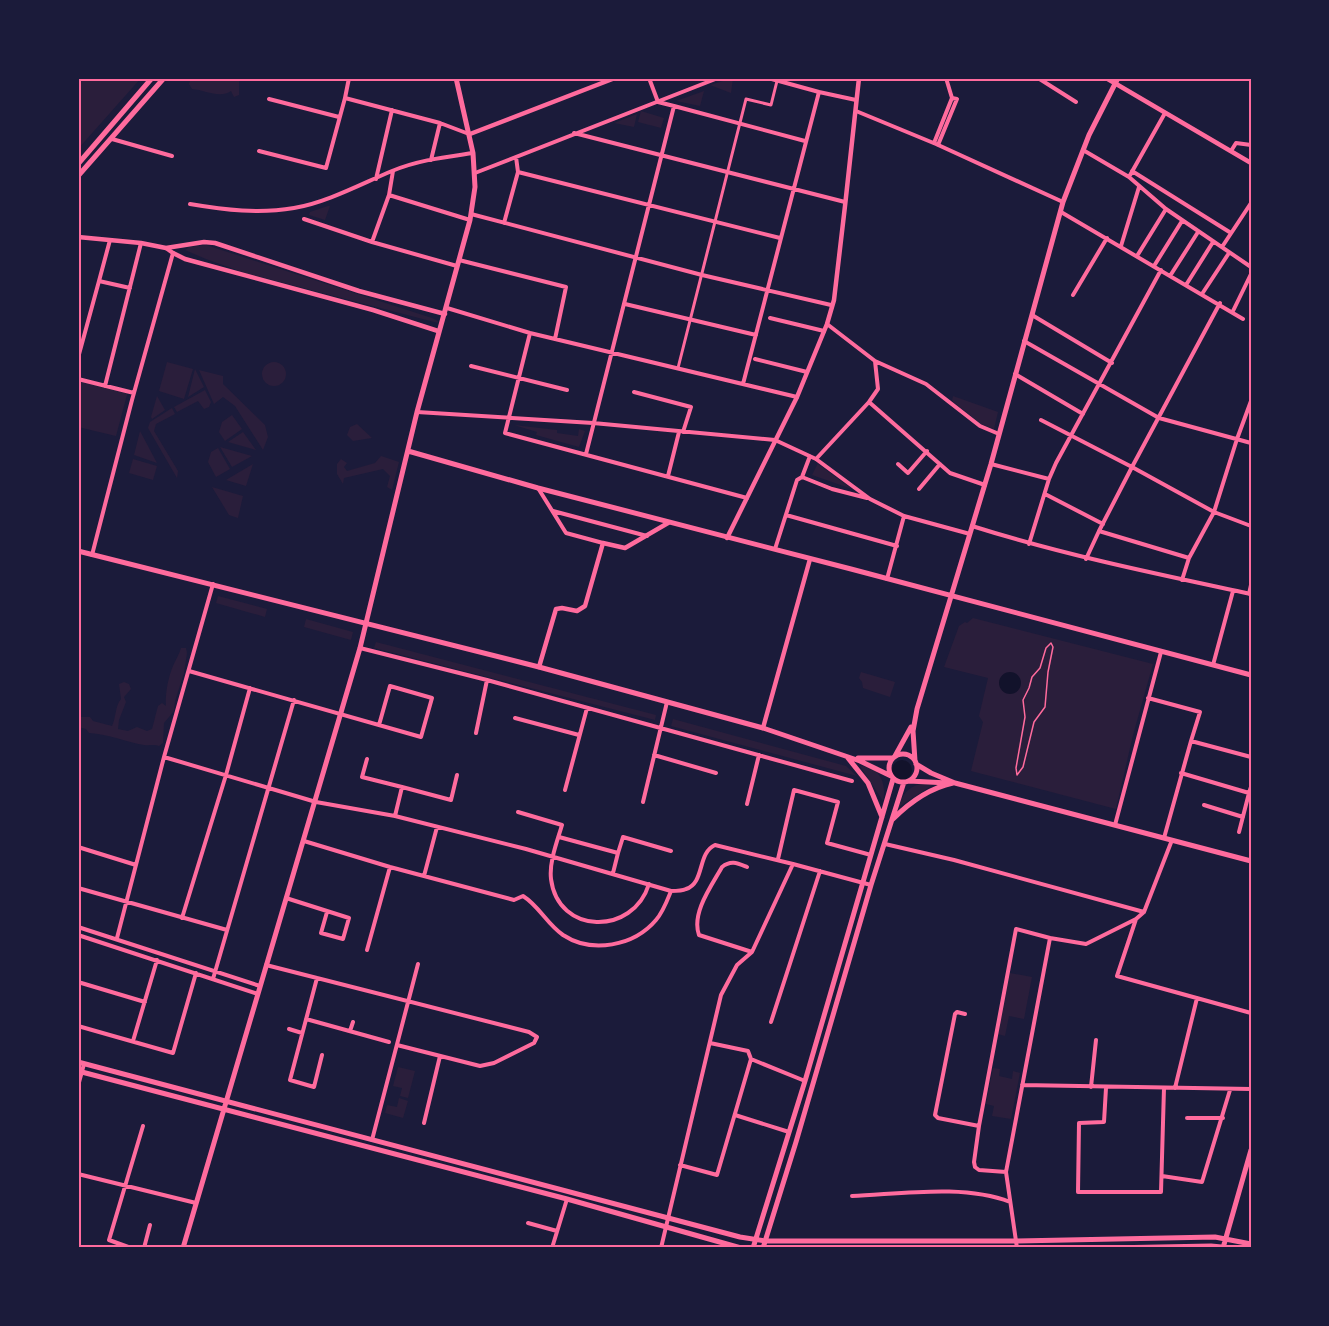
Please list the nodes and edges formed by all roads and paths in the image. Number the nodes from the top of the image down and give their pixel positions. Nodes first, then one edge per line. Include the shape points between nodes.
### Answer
1 (152, 78) edge
2 (164, 78) edge
3 (349, 78) edge
4 (456, 78) edge
5 (615, 78) edge
6 (649, 78) edge
7 (718, 78) edge
8 (768, 78) edge
9 (859, 78) edge
10 (946, 78) edge
11 (1038, 78) edge
12 (1106, 78) edge
13 (1118, 78) edge
14 (777, 81) junction
15 (1115, 84) junction
16 (819, 92) junction
17 (345, 98) junction
18 (269, 99) dead end
19 (856, 99) junction
20 (658, 102) junction
21 (1076, 102) dead end
22 (674, 106) junction
23 (392, 110) junction
24 (856, 111) junction
25 (1166, 113) junction
26 (339, 117) junction
27 (440, 123) junction
28 (739, 123) junction
29 (574, 133) junction
30 (470, 134) junction
31 (112, 138) junction
32 (805, 141) junction
33 (936, 145) junction
34 (1251, 145) edge
35 (1083, 150) junction
36 (259, 151) dead end
37 (1231, 151) junction
38 (473, 153) junction
39 (172, 156) dead end
40 (516, 157) junction
41 (662, 157) junction
42 (431, 160) junction
43 (1251, 163) edge
44 (78, 164) edge
45 (393, 170) junction
46 (1132, 171) junction
47 (518, 172) junction
48 (475, 173) junction
49 (727, 173) junction
50 (78, 176) edge
51 (1129, 177) junction
52 (376, 179) junction
53 (1139, 187) junction
54 (793, 190) junction
55 (389, 195) junction
56 (845, 202) junction
57 (1063, 202) junction
58 (1251, 203) edge
59 (190, 204) dead end
60 (649, 204) junction
61 (1166, 209) junction
62 (1061, 212) junction
63 (471, 217) junction
64 (304, 219) dead end
65 (1182, 221) junction
66 (504, 223) junction
67 (715, 223) junction
68 (1198, 232) junction
69 (1231, 233) junction
70 (78, 237) edge
71 (780, 238) junction
72 (1107, 238) junction
73 (110, 240) junction
74 (372, 242) junction
75 (1214, 242) junction
76 (141, 243) junction
77 (1121, 246) junction
78 (166, 248) junction
79 (1222, 248) junction
80 (173, 253) junction
81 (1229, 253) junction
82 (1137, 256) junction
83 (636, 258) junction
84 (458, 263) junction
85 (1154, 267) junction
86 (1251, 267) edge
87 (1161, 270) junction
88 (1251, 274) edge
89 (702, 275) junction
90 (1170, 276) junction
91 (99, 281) junction
92 (1186, 285) junction
93 (130, 288) junction
94 (768, 290) junction
95 (1202, 294) junction
96 (1073, 295) dead end
97 (1220, 303) junction
98 (625, 304) junction
99 (831, 305) junction
100 (446, 311) junction
101 (1233, 311) junction
102 (1032, 315) junction
103 (770, 318) dead end
104 (1243, 319) dead end
105 (691, 320) junction
106 (827, 324) junction
107 (438, 331) junction
108 (824, 331) junction
109 (530, 333) junction
110 (756, 335) junction
111 (555, 339) junction
112 (1024, 341) junction
113 (612, 353) junction
114 (78, 358) edge
115 (755, 359) dead end
116 (875, 360) junction
117 (1112, 363) junction
118 (471, 366) dead end
119 (678, 368) junction
120 (807, 372) junction
121 (1015, 374) junction
122 (518, 376) junction
123 (78, 379) edge
124 (743, 384) junction
125 (1100, 384) junction
126 (105, 386) junction
127 (567, 390) dead end
128 (634, 392) dead end
129 (134, 393) junction
130 (797, 397) junction
131 (1251, 401) edge
132 (869, 402) junction
133 (417, 412) junction
134 (1083, 414) junction
135 (508, 418) junction
136 (1160, 418) junction
137 (1041, 420) dead end
138 (593, 423) junction
139 (681, 432) junction
140 (999, 435) junction
141 (1071, 437) junction
142 (1237, 439) junction
143 (775, 440) junction
144 (1251, 442) edge
145 (408, 451) junction
146 (927, 452) junction
147 (586, 454) junction
148 (810, 456) junction
149 (816, 459) junction
150 (898, 464) dead end
151 (940, 464) junction
152 (991, 464) junction
153 (1132, 467) junction
154 (668, 476) junction
155 (802, 477) junction
156 (1049, 479) junction
157 (985, 485) junction
158 (538, 488) junction
159 (919, 489) dead end
160 (1045, 494) junction
161 (747, 498) junction
162 (870, 499) junction
163 (553, 512) junction
164 (1214, 512) junction
165 (786, 515) junction
166 (904, 516) junction
167 (668, 523) junction
168 (1103, 524) junction
169 (972, 526) junction
170 (1251, 526) edge
171 (1099, 531) junction
172 (970, 534) junction
173 (647, 536) junction
174 (727, 538) junction
175 (603, 543) junction
176 (1029, 544) junction
177 (897, 546) junction
178 (775, 550) junction
179 (78, 551) edge
180 (92, 555) junction
181 (1189, 558) junction
182 (810, 559) junction
183 (1086, 559) junction
184 (887, 579) junction
185 (1182, 580) junction
186 (213, 584) junction
187 (1251, 585) edge
188 (1233, 591) junction
189 (1250, 594) edge
190 (950, 596) junction
191 (366, 624) junction
192 (360, 648) junction
193 (1161, 652) junction
194 (1213, 666) junction
195 (539, 667) junction
196 (189, 671) junction
197 (1251, 675) edge
198 (487, 680) junction
199 (250, 688) junction
200 (1148, 698) junction
201 (294, 700) junction
202 (667, 702) junction
203 (587, 708) junction
204 (341, 714) junction
205 (515, 718) dead end
206 (913, 723) junction
207 (379, 725) junction
208 (661, 728) junction
209 (763, 729) junction
210 (476, 733) dead end
211 (579, 735) junction
212 (1191, 741) junction
213 (654, 755) junction
214 (759, 755) junction
215 (844, 755) junction
216 (894, 757) junction
217 (1251, 757) edge
218 (164, 758) junction
219 (367, 759) dead end
220 (916, 763) junction
221 (716, 773) dead end
222 (1181, 773) junction
223 (226, 775) junction
224 (457, 775) dead end
225 (1017, 776) joint
226 (892, 777) junction
227 (852, 781) dead end
228 (906, 782) junction
229 (955, 783) junction
230 (269, 788) junction
231 (402, 788) junction
232 (1251, 788) edge
233 (565, 790) dead end
234 (1249, 793) junction
235 (316, 802) junction
236 (643, 802) dead end
237 (747, 804) dead end
238 (1204, 805) dead end
239 (518, 812) dead end
240 (395, 816) junction
241 (883, 817) junction
242 (1243, 817) junction
243 (892, 820) junction
244 (1115, 825) junction
245 (437, 827) junction
246 (1239, 832) dead end
247 (559, 837) junction
248 (1164, 838) junction
249 (1172, 840) junction
250 (304, 841) junction
251 (884, 843) junction
252 (78, 847) edge
253 (671, 851) dead end
254 (618, 853) junction
255 (872, 855) junction
256 (554, 857) junction
257 (778, 859) junction
258 (1251, 861) edge
259 (793, 864) junction
260 (136, 865) junction
261 (390, 867) junction
262 (747, 867) dead end
263 (820, 871) junction
264 (613, 873) junction
265 (424, 876) junction
266 (863, 883) junction
267 (649, 884) junction
268 (871, 885) junction
269 (78, 888) edge
270 (671, 891) junction
271 (286, 898) junction
272 (128, 903) junction
273 (327, 912) junction
274 (1144, 912) junction
275 (182, 918) junction
276 (1136, 920) junction
277 (78, 927) edge
278 (228, 930) junction
279 (78, 935) edge
280 (117, 938) junction
281 (1050, 938) junction
282 (367, 950) dead end
283 (752, 952) junction
284 (157, 960) junction
285 (418, 964) dead end
286 (266, 965) junction
287 (216, 971) junction
288 (196, 973) junction
289 (317, 978) junction
290 (213, 979) junction
291 (78, 982) edge
292 (261, 987) junction
293 (258, 994) junction
294 (1197, 998) junction
295 (408, 1001) junction
296 (145, 1002) junction
297 (1251, 1013) edge
298 (965, 1014) dead end
299 (306, 1019) junction
300 (352, 1022) dead end
301 (771, 1022) dead end
302 (78, 1026) edge
303 (289, 1029) dead end
304 (350, 1031) junction
305 (302, 1033) junction
306 (1096, 1040) dead end
307 (133, 1041) junction
308 (389, 1042) dead end
309 (710, 1043) junction
310 (397, 1045) junction
311 (322, 1055) dead end
312 (440, 1056) junction
313 (751, 1059) junction
314 (81, 1063) edge
315 (80, 1072) edge
316 (805, 1081) junction
317 (1022, 1085) junction
318 (78, 1086) edge
319 (1091, 1087) junction
320 (1106, 1088) junction
321 (1164, 1088) junction
322 (1175, 1088) junction
323 (1251, 1089) edge
324 (1230, 1090) junction
325 (225, 1102) junction
326 (224, 1108) junction
327 (735, 1115) junction
328 (1187, 1118) dead end
329 (1222, 1118) junction
330 (424, 1123) dead end
331 (143, 1126) dead end
332 (979, 1126) junction
333 (789, 1132) junction
334 (372, 1140) junction
335 (1251, 1150) edge
336 (680, 1165) junction
337 (1006, 1172) junction
338 (78, 1174) edge
339 (1162, 1176) junction
340 (124, 1186) junction
341 (852, 1196) dead end
342 (567, 1198) junction
343 (1010, 1202) junction
344 (196, 1203) junction
345 (669, 1217) junction
346 (528, 1223) dead end
347 (150, 1225) dead end
348 (667, 1227) junction
349 (557, 1231) junction
350 (1226, 1238) junction
351 (755, 1240) junction
352 (765, 1241) junction
353 (1017, 1241) junction
354 (1251, 1244) edge
355 (1223, 1247) edge
356 (131, 1248) edge
357 (144, 1248) edge
358 (183, 1248) edge
359 (552, 1248) edge
360 (661, 1248) edge
361 (741, 1248) edge
362 (753, 1248) edge
363 (763, 1248) edge
364 (1017, 1248) edge
365 (1108, 1248) edge
366 (1232, 1248) edge

1 - 44 main road
2 - 31 main road
3 - 17 street
4 - 30 main road
5 - 30 street
6 - 20 street
7 - 20 street
8 - 14 street
9 - 19 street
10 - 33 street via 952,98
11 - 21 street
12 - 15 street
13 - 15 main road
14 - 16 street
14 - 28 street via 771,105 746,99
15 - 25 street
15 - 35 main road
16 - 19 street
16 - 32 street
17 - 23 street
17 - 26 street
18 - 26 street
19 - 24 street
20 - 22 street
20 - 29 street
22 - 28 street
22 - 41 street
23 - 27 street
23 - 52 street
24 - 33 street
24 - 56 street
25 - 37 street
25 - 46 street
26 - 36 street via 326,168
27 - 30 street
27 - 42 street
28 - 32 street
28 - 49 street
29 - 40 street
29 - 41 street
30 - 38 main road
31 - 39 street
31 - 50 main road
32 - 54 street
33 - 57 street
34 - 37 street via 1236,143
35 - 51 street
35 - 57 main road
37 - 43 street
38 - 42 street
38 - 48 main road
40 - 47 street
40 - 48 street
41 - 49 street
41 - 60 street
42 - 45 street
45 - 52 street
45 - 55 street
46 - 51 street
46 - 69 street
47 - 60 street
47 - 66 street
48 - 63 main road
49 - 54 street
49 - 67 street
51 - 53 street
52 - 59 street via 294,208 233,212
53 - 61 street
53 - 77 street
54 - 56 street
54 - 71 street
55 - 63 street
55 - 74 street
56 - 99 street
57 - 62 main road
58 - 69 street
60 - 67 street
60 - 83 street
61 - 65 street
61 - 82 street
62 - 72 street
62 - 102 main road
63 - 66 street
63 - 84 main road
64 - 74 street
65 - 68 street
65 - 85 street
66 - 83 street
67 - 71 street
67 - 89 street
68 - 75 street
68 - 90 street
69 - 79 street
70 - 73 street
71 - 94 street
72 - 77 street
72 - 96 street
73 - 76 street
73 - 91 street
74 - 84 street
75 - 79 street
75 - 92 street
76 - 78 street
76 - 93 street
77 - 82 street
78 - 80 street
78 - 100 street via 215,243 359,291
79 - 81 street
80 - 107 street
80 - 129 street
81 - 86 street
81 - 95 street
82 - 85 street
83 - 89 street
83 - 98 street
84 - 100 main road
84 - 111 street via 566,287
85 - 87 street
87 - 90 street
87 - 117 street
88 - 101 street
89 - 94 street
89 - 105 street
90 - 92 street
91 - 93 street
91 - 114 street
92 - 95 street
93 - 126 street
94 - 99 street
94 - 110 street
95 - 97 street
97 - 101 street
97 - 136 street
98 - 105 street
98 - 113 street
99 - 106 street
100 - 107 main road
100 - 109 street
101 - 104 street
102 - 112 main road
102 - 117 street
103 - 108 street
105 - 110 street
105 - 119 street
106 - 108 street
106 - 116 street
107 - 133 main road
108 - 120 street
109 - 111 street
109 - 122 street
110 - 124 street
111 - 113 street
112 - 121 main road
112 - 125 street
113 - 119 street
113 - 138 street
115 - 120 street
116 - 132 street via 878,389
116 - 140 street via 926,384 980,426
117 - 125 street
118 - 122 street
119 - 124 street
120 - 130 street
121 - 134 street
121 - 140 main road
122 - 127 street
122 - 135 street
123 - 126 street
124 - 130 street
125 - 134 street
125 - 136 street
126 - 129 street
128 - 139 street via 691,407
129 - 180 street
130 - 143 street
131 - 142 street
132 - 146 street
132 - 149 street
133 - 135 street
133 - 145 main road
134 - 141 street
135 - 138 street
135 - 147 street via 505,433
136 - 142 street
136 - 153 street
137 - 141 street
138 - 139 street
138 - 147 street
139 - 143 street
139 - 154 street
140 - 152 main road
141 - 153 street
141 - 156 street
142 - 144 street
142 - 164 street
143 - 148 street
143 - 161 street
145 - 158 main road
145 - 191 main road
146 - 150 street via 908,472
146 - 151 street
147 - 154 street
148 - 149 street
148 - 155 street
149 - 162 street
151 - 157 street via 950,473
151 - 159 street
152 - 156 street
152 - 157 main road
153 - 164 street
153 - 168 street
154 - 161 street
155 - 162 street
155 - 165 street via 797,480
156 - 160 street
157 - 169 main road
158 - 163 street
158 - 167 main road
160 - 168 street
160 - 176 street
161 - 174 street
162 - 166 street
163 - 173 street
163 - 175 street via 566,533
164 - 170 street
164 - 181 street
165 - 177 street
165 - 178 street
166 - 172 street
166 - 177 street
167 - 173 street
167 - 174 main road
168 - 171 street
169 - 172 main road
169 - 176 street
171 - 181 street
171 - 183 street
172 - 190 main road
173 - 175 street via 625,548
174 - 178 main road
175 - 195 street via 585,606 577,611 556,609
176 - 183 street
177 - 184 street
178 - 182 main road
179 - 180 main road
180 - 186 main road
181 - 185 street
182 - 184 main road
182 - 209 street
183 - 185 street
184 - 190 main road
185 - 188 street
186 - 191 main road
186 - 196 street
187 - 189 street
188 - 189 street
188 - 194 street
190 - 193 main road
190 - 206 main road
191 - 192 main road
191 - 195 main road
192 - 198 street
192 - 204 main road
193 - 194 main road
193 - 200 street
194 - 197 main road
195 - 202 main road
196 - 199 street
196 - 218 street
198 - 203 street
198 - 210 street
199 - 201 street
199 - 223 street
200 - 212 street via 1200,712
200 - 244 street
201 - 204 street
201 - 230 street
202 - 208 street
202 - 209 main road
203 - 208 street
203 - 211 street
204 - 207 street
204 - 235 main road
205 - 211 street
206 - 216 main road
206 - 220 main road
207 - 207 street via 421,737 432,698 390,686
208 - 213 street
208 - 214 street
209 - 215 main road
211 - 233 street
212 - 217 street
212 - 222 street
213 - 221 street
213 - 236 street
214 - 227 street
214 - 237 street
215 - 216 main road
215 - 226 main road
215 - 241 main road via 868,783
216 - 220 main road via 906,754
216 - 226 main road via 888,767
218 - 223 street
218 - 260 street
219 - 231 street via 362,777
220 - 228 main road via 916,772
220 - 229 main road
222 - 234 street
222 - 248 street
223 - 230 street
223 - 275 street
224 - 231 street via 451,800
225 - 225 lane via 1023,767 1034,722 1045,707 1051,643 1023,700 1026,717
226 - 228 main road
226 - 241 main road
228 - 229 main road
228 - 243 main road
229 - 243 main road via 919,798
229 - 244 main road
230 - 235 street
230 - 278 street
231 - 240 street
232 - 234 street
234 - 242 street
235 - 240 street
235 - 250 main road
238 - 242 street
239 - 247 street via 562,825
240 - 245 street
241 - 255 main road
242 - 246 street
243 - 251 main road
244 - 248 main road
245 - 256 street
245 - 265 street
247 - 254 street
247 - 256 street
248 - 249 main road
249 - 258 main road
249 - 274 street
250 - 261 street
250 - 271 main road
251 - 268 main road
251 - 274 street
252 - 260 street
253 - 254 street via 623,837
254 - 264 street
255 - 257 street via 827,843 838,802 794,790
255 - 266 main road
256 - 264 street
256 - 267 street via 551,878 555,893 568,910 587,921 601,923 623,918 640,904
257 - 259 street
257 - 270 street via 715,845 707,850 694,883 687,889
259 - 263 street
259 - 283 street
260 - 272 street
261 - 265 street
261 - 282 street
262 - 283 street via 736,862 722,867 699,912 696,927 699,935
263 - 266 street
263 - 301 street
264 - 267 street
265 - 270 street via 514,900 523,896 564,936 595,945 631,939 649,927
266 - 268 street
266 - 316 main road
267 - 270 street
268 - 352 main road
269 - 272 street
271 - 273 street
271 - 286 main road
272 - 275 street
272 - 280 street
273 - 273 street via 349,918 343,939 321,933
274 - 276 street
275 - 278 street
276 - 281 street via 1086,944
276 - 294 street via 1117,976
277 - 280 street
278 - 287 street
279 - 284 street
280 - 287 street
281 - 317 street
281 - 332 street via 1017,929
283 - 309 street via 738,964 723,989
284 - 288 street
284 - 296 street
285 - 295 street
286 - 289 street
286 - 292 main road
287 - 290 street
287 - 292 street
288 - 290 street
288 - 307 street via 173,1053
289 - 295 street
289 - 299 street
290 - 293 street
291 - 296 street
292 - 293 main road
293 - 325 main road
294 - 297 street
294 - 322 street
295 - 310 street
295 - 312 street via 537,1037 534,1043 480,1066
296 - 307 street
298 - 332 street via 955,1014 935,1115
299 - 304 street
299 - 305 street
300 - 304 street
302 - 307 street
303 - 305 street
304 - 308 street
305 - 311 street via 290,1080 314,1087
306 - 319 street
309 - 313 street via 748,1051
309 - 336 street
310 - 312 street
310 - 334 street
312 - 330 street
313 - 316 street
313 - 327 street
314 - 315 street
314 - 325 main road
315 - 318 street
315 - 326 main road
316 - 333 main road
317 - 319 street
317 - 337 street
319 - 320 street
320 - 321 street
320 - 339 street via 1104,1122 1079,1123 1078,1192 1161,1192
321 - 322 street
321 - 339 street
322 - 324 street
323 - 324 street
324 - 329 street
325 - 326 main road
325 - 334 main road
326 - 342 main road
326 - 344 main road
327 - 333 street
327 - 336 street via 717,1175
328 - 329 street
329 - 339 street via 1202,1182
331 - 340 street
332 - 337 street via 975,1167
333 - 351 main road
334 - 345 main road
335 - 350 main road
336 - 345 street
337 - 343 street
338 - 340 street
340 - 344 street
340 - 356 street via 109,1240
341 - 343 street via 964,1191
342 - 348 main road
342 - 349 street
343 - 353 street
344 - 358 main road
345 - 348 street
345 - 351 main road
346 - 349 street
347 - 357 street
348 - 360 street
348 - 361 main road
349 - 359 street
350 - 353 main road
350 - 354 main road
350 - 355 main road
351 - 352 main road
351 - 362 main road
352 - 353 main road
352 - 363 main road
353 - 364 street
355 - 365 main road
355 - 366 main road

